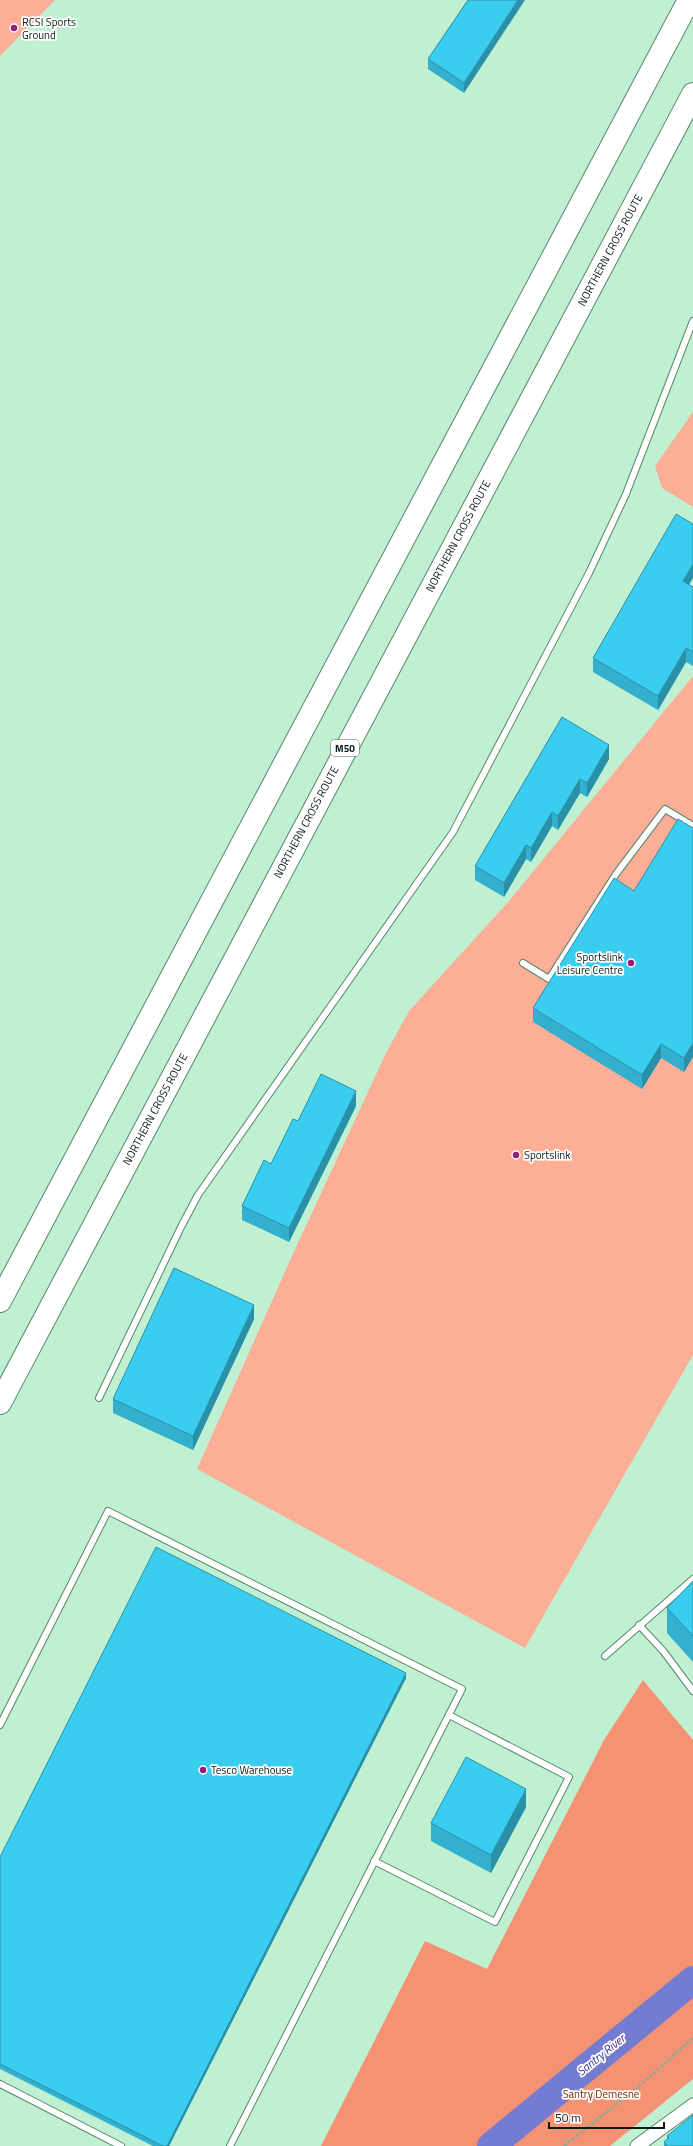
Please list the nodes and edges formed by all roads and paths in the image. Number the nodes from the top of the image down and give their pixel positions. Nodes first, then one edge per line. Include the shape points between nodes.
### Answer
1 (689, 0) edge
2 (693, 94) edge
3 (693, 321) edge
4 (693, 826) edge
5 (523, 963) dead end
6 (0, 1301) edge
7 (99, 1398) dead end
8 (0, 1403) edge
9 (693, 1579) edge
10 (639, 1625) junction
11 (605, 1656) dead end
12 (693, 1691) edge
13 (449, 1715) junction
14 (0, 1725) edge
15 (374, 1862) junction
16 (693, 2038) edge
17 (0, 2084) edge
18 (693, 2106) edge
19 (121, 2146) edge
20 (230, 2146) edge
21 (564, 2146) edge
22 (637, 2146) edge

1 - 6 highway
2 - 8 highway, NORTHERN CROSS ROUTE / M50
3 - 7 lane via 626,494 593,566 453,832 198,1195 180,1227
4 - 5 lane via 665,809 616,874 549,979
9 - 10 lane
10 - 11 lane
10 - 12 lane via 664,1652
13 - 14 lane via 462,1689 108,1511
13 - 15 lane
13 - 15 lane via 569,1776 495,1922
15 - 20 lane
16 - 21 path via 638,2087
17 - 19 lane
18 - 22 street

